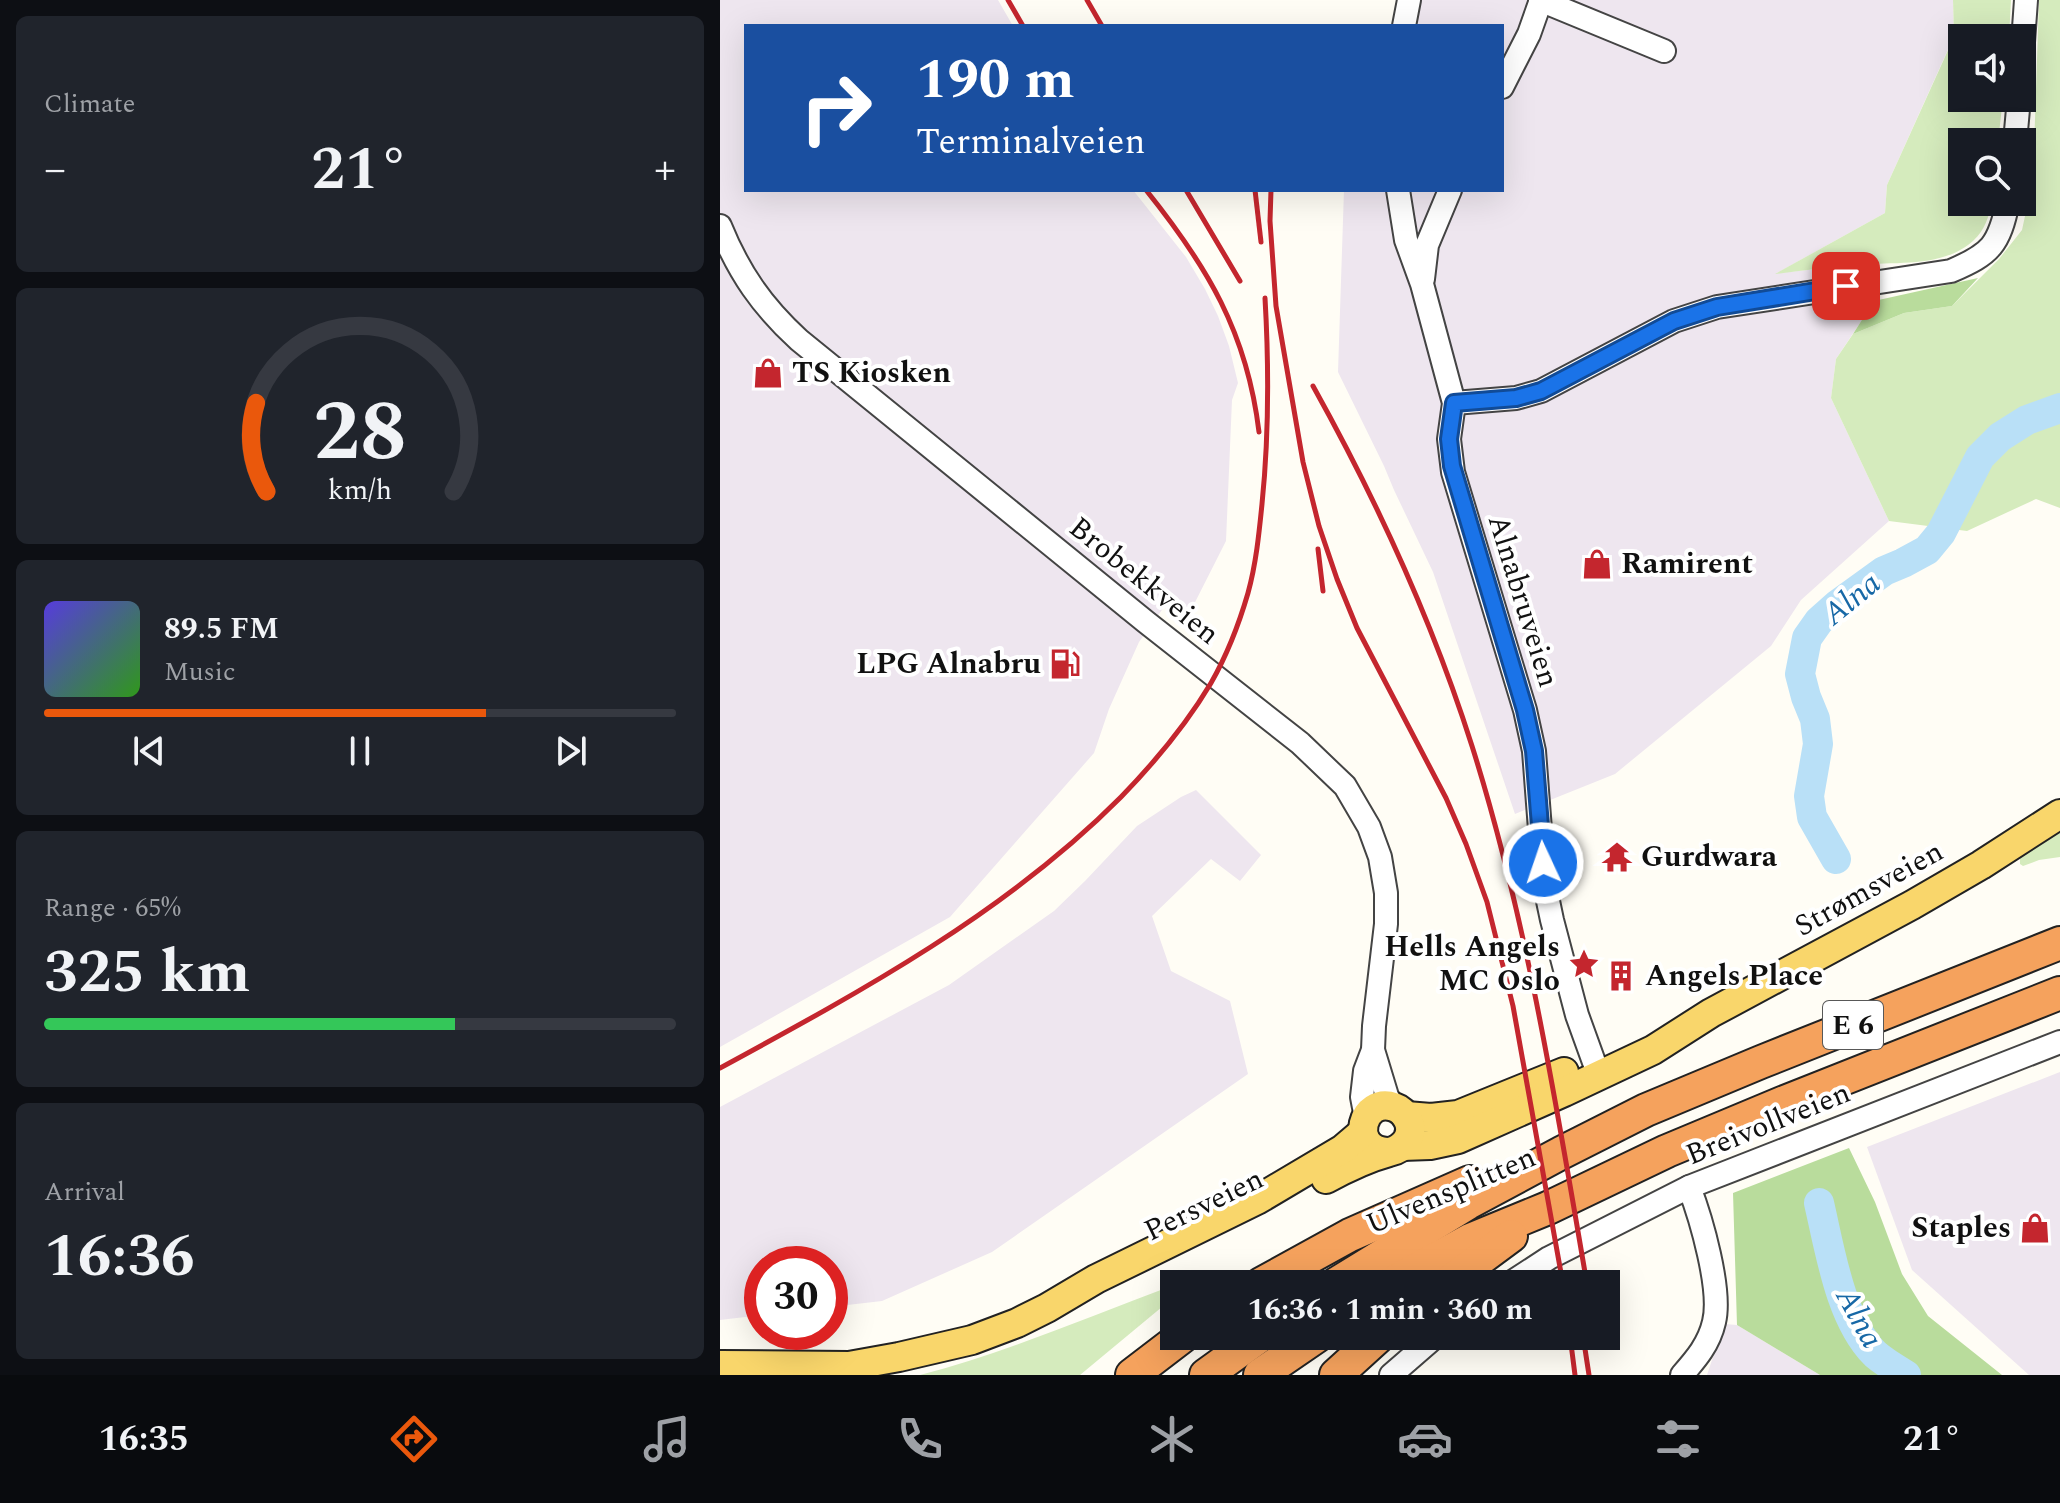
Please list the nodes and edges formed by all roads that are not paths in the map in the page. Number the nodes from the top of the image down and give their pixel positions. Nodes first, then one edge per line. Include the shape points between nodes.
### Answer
1 (1409, 0) edge
2 (1540, 0) edge
3 (2026, 0) edge
4 (1404, 24) edge
5 (2024, 24) edge
6 (1664, 51) dead end
7 (1504, 83) edge
8 (1398, 192) edge
9 (1449, 192) edge
10 (2003, 216) edge
11 (720, 226) edge
12 (1422, 284) junction
13 (1454, 403) junction
14 (2060, 814) edge
15 (2060, 943) edge
16 (2060, 993) edge
17 (2060, 1042) edge
18 (1373, 1050) junction
19 (1596, 1068) junction
20 (1646, 1110) junction
21 (1400, 1111) junction
22 (1364, 1125) junction
23 (1394, 1149) junction
24 (1689, 1187) junction
25 (1548, 1208) junction
26 (1286, 1270) edge
27 (1359, 1270) edge
28 (1415, 1270) edge
29 (1465, 1270) edge
30 (1531, 1270) edge
31 (1047, 1308) junction
32 (1165, 1350) edge
33 (1241, 1350) edge
34 (1297, 1350) edge
35 (1364, 1350) edge
36 (1420, 1350) edge
37 (720, 1365) edge
38 (1132, 1375) edge
39 (1206, 1375) edge
40 (1260, 1375) edge
41 (1336, 1375) edge
42 (1391, 1375) edge
43 (1682, 1375) edge

1 - 4 street
2 - 6 street
2 - 7 street
3 - 5 street
8 - 12 street, Alnabruveien via 1406,240
9 - 12 street, Alnabruveien via 1427,245
10 - 13 street via 1995,242 1977,260 1951,271 1717,307 1674,321 1541,391
11 - 18 street, Brobekkveien via 750,285 799,340 1300,743 1345,786 1362,812 1384,873 1386,924
12 - 13 street, Alnabruveien
13 - 19 street, Alnabruveien via 1449,439 1453,472 1525,710 1534,751 1544,882 1577,1015
14 - 19 main road, Strømsveien via 1981,865 1653,1050
15 - 20 highway, E 6
16 - 25 highway, E 6 via 1723,1127
17 - 24 street, Breivollveien
18 - 21 street, Brobekkveien via 1387,1096
18 - 22 street, Brobekkveien via 1365,1071
19 - 21 main road, Strømsveien via 1458,1115 1431,1118
19 - 23 main road, Strømsveien via 1458,1139
20 - 26 highway, Ulvensplitten / E 6 via 1394,1215
20 - 27 highway, E 6 via 1468,1203
21 - 22 main road via 1374,1109
21 - 23 main road via 1410,1132
22 - 23 main road via 1365,1139 1374,1149
22 - 31 main road, Persveien via 1343,1149 1269,1193
23 - 31 main road, Persveien via 1342,1170 1201,1247 1107,1289
24 - 30 street, Breivollveien
24 - 43 street via 1704,1230 1715,1317 1703,1349
25 - 28 highway, E 6 via 1470,1240
25 - 29 highway, Ulvensplitten
31 - 37 main road, Persveien via 972,1340 849,1366
32 - 38 highway
33 - 39 highway
34 - 40 highway
35 - 41 highway
36 - 42 street

